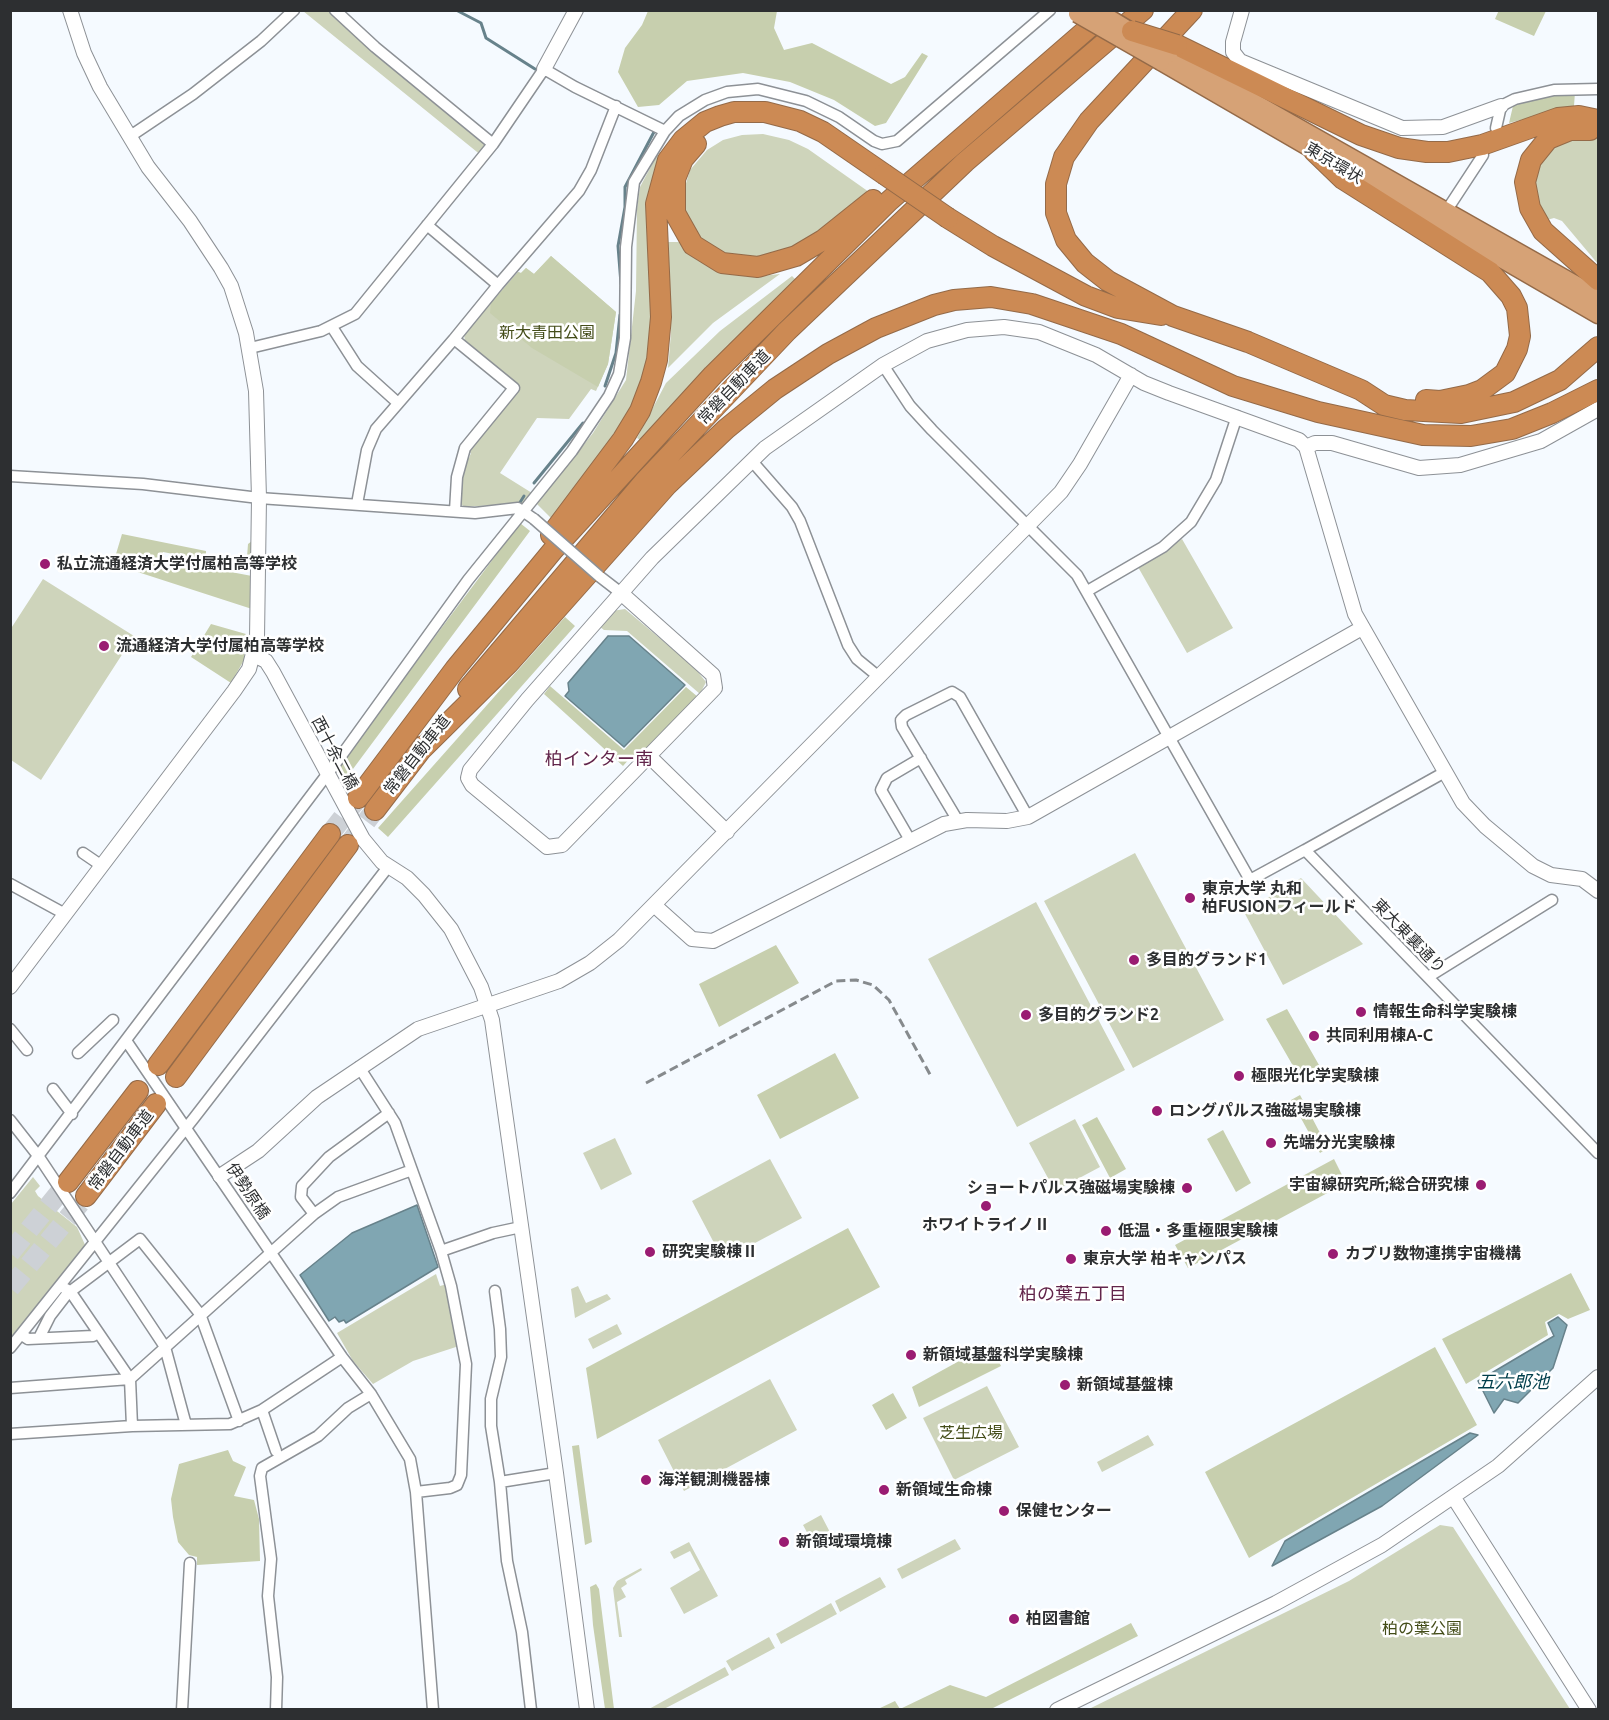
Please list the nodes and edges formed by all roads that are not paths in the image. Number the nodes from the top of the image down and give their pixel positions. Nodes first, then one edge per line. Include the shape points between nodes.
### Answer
1 (70, 10) edge
2 (294, 10) edge
3 (336, 10) edge
4 (576, 10) edge
5 (1050, 10) edge
6 (1096, 10) edge
7 (1109, 10) edge
8 (1143, 10) edge
9 (1192, 10) edge
10 (1242, 10) edge
11 (1073, 12) edge
12 (1132, 31) joint
13 (1169, 54) junction
14 (1055, 56) junction
15 (544, 69) junction
16 (1599, 89) edge
17 (616, 106) junction
18 (1500, 106) junction
19 (1599, 120) edge
20 (1496, 128) dead end
21 (665, 131) junction
22 (1599, 131) edge
23 (129, 137) junction
24 (493, 144) junction
25 (1314, 151) junction
26 (1483, 155) dead end
27 (880, 178) junction
28 (1443, 217) junction
29 (944, 222) junction
30 (427, 225) junction
31 (1599, 280) edge
32 (498, 285) junction
33 (1599, 297) edge
34 (1599, 315) edge
35 (1173, 316) junction
36 (332, 327) junction
37 (1121, 334) junction
38 (454, 339) junction
39 (250, 348) junction
40 (1599, 348) edge
41 (1599, 362) edge
42 (883, 365) junction
43 (1131, 375) junction
44 (1361, 390) junction
45 (1599, 390) edge
46 (398, 403) junction
47 (1599, 410) edge
48 (1237, 416) junction
49 (1386, 425) junction
50 (1306, 447) junction
51 (751, 460) junction
52 (10, 476) edge
53 (260, 498) junction
54 (357, 504) junction
55 (455, 511) junction
56 (523, 511) junction
57 (1028, 525) junction
58 (1089, 590) junction
59 (621, 593) junction
60 (1362, 628) junction
61 (254, 655) junction
62 (455, 669) junction
63 (879, 677) junction
64 (1169, 738) junction
65 (416, 755) junction
66 (650, 757) junction
67 (921, 758) junction
68 (1445, 772) junction
69 (327, 773) junction
70 (358, 798) tunnel mouth
71 (375, 810) tunnel mouth
72 (1028, 817) junction
73 (958, 820) junction
74 (727, 832) junction
75 (330, 834) tunnel mouth
76 (910, 840) junction
77 (348, 845) tunnel mouth
78 (1305, 850) junction
79 (84, 854) dead end
80 (102, 866) junction
81 (388, 867) junction
82 (1599, 872) edge
83 (10, 884) edge
84 (1593, 887) edge
85 (1552, 900) dead end
86 (654, 905) junction
87 (65, 914) junction
88 (1428, 977) junction
89 (10, 987) edge
90 (487, 1004) junction
91 (113, 1020) dead end
92 (10, 1029) edge
93 (127, 1042) junction
94 (27, 1050) dead end
95 (78, 1053) dead end
96 (158, 1065) dead end
97 (359, 1067) junction
98 (176, 1077) dead end
99 (53, 1089) dead end
100 (138, 1091) dead end
101 (156, 1104) dead end
102 (389, 1113) junction
103 (72, 1114) junction
104 (10, 1120) edge
105 (186, 1126) junction
106 (1599, 1153) edge
107 (39, 1157) junction
108 (412, 1170) junction
109 (220, 1176) junction
110 (68, 1182) tunnel mouth
111 (10, 1193) edge
112 (86, 1196) tunnel mouth
113 (314, 1214) junction
114 (521, 1227) junction
115 (96, 1243) junction
116 (441, 1251) junction
117 (271, 1252) junction
118 (109, 1264) junction
119 (66, 1289) junction
120 (495, 1291) dead end
121 (200, 1314) junction
122 (98, 1333) junction
123 (22, 1335) junction
124 (39, 1338) junction
125 (165, 1347) junction
126 (10, 1348) edge
127 (342, 1357) junction
128 (1599, 1377) edge
129 (130, 1379) junction
130 (10, 1388) edge
131 (371, 1394) junction
132 (262, 1410) junction
133 (238, 1421) junction
134 (186, 1425) junction
135 (132, 1426) junction
136 (10, 1434) edge
137 (276, 1451) dead end
138 (556, 1473) junction
139 (500, 1482) junction
140 (416, 1492) junction
141 (1455, 1498) junction
142 (189, 1563) dead end
143 (182, 1710) edge
144 (276, 1710) edge
145 (433, 1710) edge
146 (531, 1710) edge
147 (587, 1710) edge
148 (1057, 1710) edge
149 (1589, 1710) edge

1 - 23 street via 88,62
2 - 23 street via 193,94
3 - 24 street
4 - 15 street
5 - 21 street via 907,134 890,143 874,141 806,101 758,89 727,92 705,100 679,116
6 - 12 highway, bridge
7 - 14 highway, 常磐自動車道
8 - 65 highway, 常磐自動車道 via 965,162 787,331 600,531
9 - 35 highway via 1071,143 1059,170 1055,198 1066,240 1085,263 1108,281
10 - 18 street via 1233,42 1233,52 1240,61 1402,128 1443,128
11 - 13 highway, 東京環状, bridge
12 - 13 highway, bridge
13 - 19 highway via 1399,148 1448,152 1482,145 1557,118 1579,116
13 - 25 highway, 東京環状
13 - 28 highway, 東京環状
14 - 27 highway via 944,138 846,223 810,249 781,262 744,267 710,258 685,234 673,201 675,178 690,150 718,130 750,123 803,136
14 - 62 highway, 常磐自動車道 via 889,201 713,375 554,549
15 - 17 street
15 - 24 street
16 - 18 street via 1576,87 1534,93
17 - 21 street
17 - 32 street via 579,191
18 - 20 street
21 - 56 street via 634,182 626,247 625,338 616,382 572,451
22 - 31 highway via 1558,133 1537,150 1525,182 1530,208 1540,227
23 - 39 street via 221,268
24 - 30 street
25 - 28 highway, 東京環状
25 - 44 highway via 1343,179 1490,272 1511,296 1520,322 1519,342 1512,361 1505,373 1482,390 1440,401
26 - 28 street
27 - 29 highway
27 - 62 highway via 823,132 765,112 720,116 693,130 674,149 656,204 660,340 651,382 639,411 623,439
28 - 33 highway, 東京環状
28 - 34 highway, 東京環状
29 - 35 highway via 1086,296 1118,308
29 - 37 highway
30 - 32 street
30 - 36 street via 362,307
32 - 38 street
35 - 44 highway via 1248,342
36 - 39 street
36 - 46 street via 357,366
37 - 49 highway via 1233,386 1318,412
37 - 65 highway via 1032,304 972,298 904,315 828,354 748,410 696,457 508,664
38 - 46 street
38 - 55 street via 514,388 465,448 457,477
39 - 53 street via 256,391
40 - 44 highway via 1545,389 1477,411 1405,410 1384,405
41 - 49 highway via 1553,396 1514,412 1471,422
42 - 43 street via 919,345 950,334 1004,327 1039,332 1068,342
42 - 51 street
42 - 57 street via 910,406
43 - 48 street via 1169,393
43 - 57 street via 1061,492
45 - 49 highway via 1532,422 1491,434 1423,435
46 - 54 street via 376,429 367,450
47 - 50 street via 1541,441 1460,465 1419,468 1332,443
48 - 50 street via 1299,440
48 - 58 street via 1216,480 1191,522 1163,547
50 - 60 street
51 - 59 street
51 - 63 street via 796,514 848,645
52 - 53 street via 143,484
53 - 54 street
53 - 61 street
54 - 55 street
55 - 56 street
56 - 59 street, bridge
56 - 69 street
57 - 58 street via 1070,565
57 - 63 street
58 - 64 street
59 - 66 street via 713,675 716,682 708,698
59 - 66 street via 474,762 468,778 480,792 553,848 562,845
60 - 64 street
60 - 68 street
61 - 69 street, 西十余二橋 via 273,672
61 - 80 street via 234,691
62 - 70 highway, 常磐自動車道
63 - 74 street
64 - 72 street
64 - 78 street via 1250,880
65 - 71 highway, 常磐自動車道
66 - 74 street
67 - 72 street via 901,720 955,692
67 - 73 street
67 - 76 street via 887,778 882,789
68 - 78 street
68 - 84 street via 1471,813 1533,866
69 - 81 street, 西十余二橋 via 363,839
69 - 93 street
72 - 73 street via 1007,821
73 - 76 street
74 - 86 street
75 - 96 highway
76 - 86 street via 713,941 692,939
77 - 98 highway
78 - 88 street, 東大東裏通り
79 - 80 street
80 - 87 street
81 - 90 street, 西十余二橋 via 407,878 444,919
81 - 105 street
82 - 84 street
83 - 87 street
85 - 88 street
86 - 90 street via 619,940 582,968 544,987
87 - 89 street
88 - 106 street, 東大東裏通り
90 - 97 street via 418,1029
90 - 114 street, 西十余二橋 via 496,1041
91 - 95 street
92 - 94 street
93 - 103 street
93 - 105 street, 伊勢原橋
97 - 102 street
97 - 109 street via 317,1097 258,1151
99 - 103 street
100 - 110 highway, 常磐自動車道
101 - 112 highway, 常磐自動車道
102 - 108 street
102 - 113 street via 329,1156 302,1186 301,1197
103 - 107 street
104 - 107 street
105 - 109 street, 伊勢原橋
105 - 115 street
107 - 111 street
107 - 115 street
108 - 113 street via 338,1197
108 - 116 street
109 - 117 street, 伊勢原橋
113 - 117 street
114 - 116 street
114 - 138 street, 西十余二橋
115 - 118 street
115 - 119 street
116 - 140 street via 466,1364 461,1474 457,1485 450,1488
117 - 121 street
117 - 127 street, 伊勢原橋
118 - 119 street
118 - 121 street via 141,1239
118 - 125 street
119 - 122 street
119 - 123 street
119 - 124 street
120 - 139 street via 501,1357 491,1399 491,1426
121 - 125 street
121 - 133 street
122 - 124 street
122 - 129 street
123 - 124 street
123 - 126 street
125 - 129 street
125 - 134 street
127 - 131 street, 伊勢原橋
127 - 132 street
128 - 141 street via 1523,1446
129 - 130 street
129 - 135 street
131 - 140 street, 伊勢原橋 via 410,1459
131 - 144 street via 348,1408 318,1436 262,1468 272,1559 268,1596 277,1677
132 - 133 street
132 - 137 street
133 - 134 street
134 - 135 street
135 - 136 street
138 - 139 street
138 - 147 street, 西十余二橋
139 - 146 street via 507,1561 523,1641
140 - 145 street, 伊勢原橋
141 - 148 street via 1327,1576
141 - 149 street
142 - 143 street

